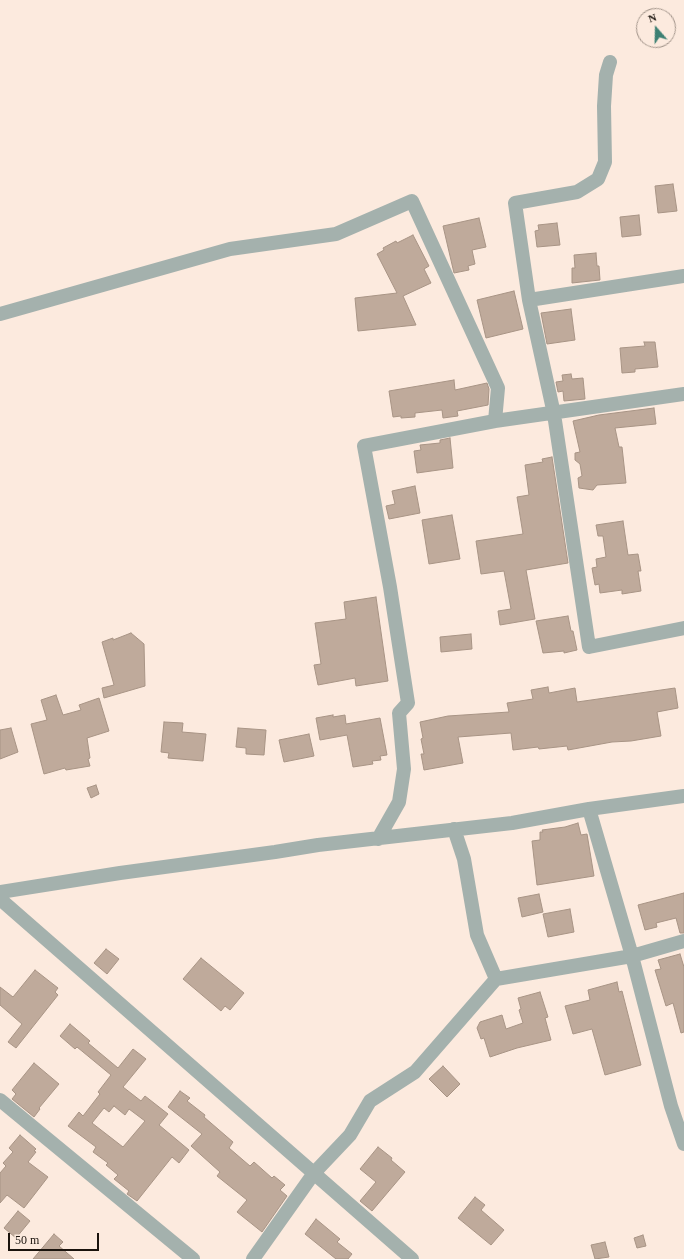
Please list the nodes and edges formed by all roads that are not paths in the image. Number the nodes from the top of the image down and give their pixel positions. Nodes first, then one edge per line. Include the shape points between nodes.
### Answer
1 (610, 62) dead end
2 (684, 276) edge
3 (529, 300) junction
4 (0, 314) edge
5 (684, 394) edge
6 (554, 414) junction
7 (495, 422) junction
8 (684, 628) edge
9 (684, 796) edge
10 (589, 809) junction
11 (454, 829) junction
12 (378, 839) junction
13 (0, 892) edge
14 (0, 899) edge
15 (684, 941) edge
16 (632, 956) junction
17 (496, 979) junction
18 (0, 1100) edge
19 (684, 1144) edge
20 (314, 1173) junction
21 (193, 1259) edge
22 (253, 1259) edge
23 (412, 1259) edge

1 - 3 street via 606,76 605,162 598,179 577,192 515,203
2 - 3 street
3 - 6 street
4 - 7 street via 230,249 336,234 412,201 498,388
5 - 6 street
6 - 7 street
6 - 8 street via 588,647
7 - 12 street via 364,446 408,703 399,713 404,769 399,802
9 - 10 street
10 - 11 street via 512,823
10 - 16 street
11 - 12 street
11 - 17 street via 464,859 477,935
12 - 13 street via 318,844
14 - 20 street
15 - 16 street
16 - 17 street
16 - 19 street via 671,1106
17 - 20 street via 415,1072 370,1101 350,1135
18 - 21 street
20 - 22 street
20 - 23 street

